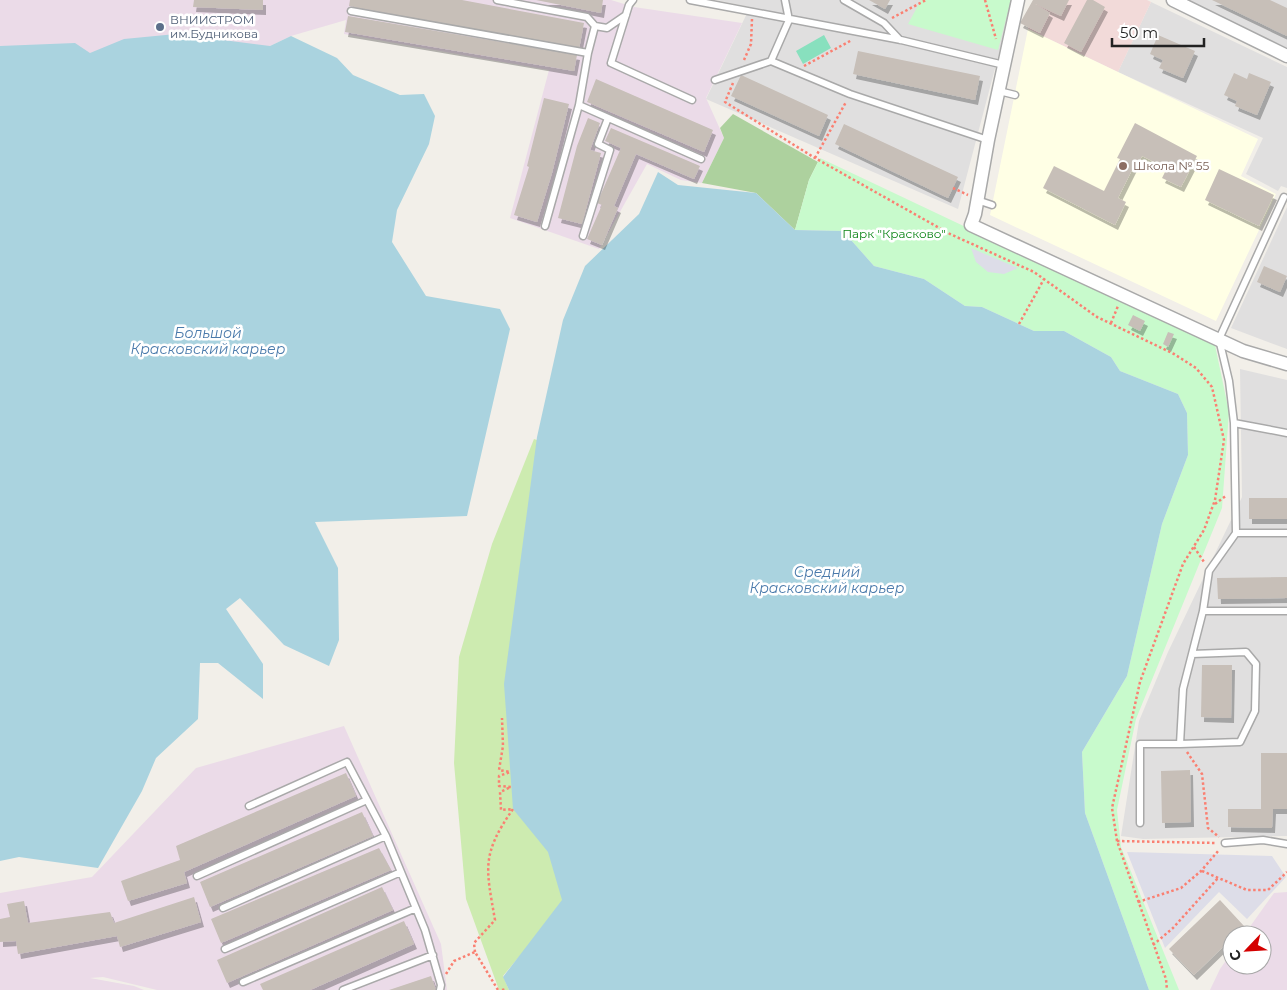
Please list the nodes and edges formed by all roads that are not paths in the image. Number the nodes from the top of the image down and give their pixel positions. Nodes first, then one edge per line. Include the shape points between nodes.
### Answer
1 (497, 0) edge
2 (633, 0) edge
3 (690, 0) edge
4 (785, 0) edge
5 (844, 0) edge
6 (1018, 0) edge
7 (1173, 0) edge
8 (351, 11) dead end
9 (626, 15) junction
10 (789, 20) junction
11 (595, 26) junction
12 (901, 40) junction
13 (588, 54) junction
14 (1287, 56) edge
15 (771, 61) junction
16 (1004, 65) junction
17 (715, 80) dead end
18 (999, 91) junction
19 (1015, 95) dead end
20 (692, 100) dead end
21 (578, 106) junction
22 (608, 118) junction
23 (988, 140) junction
24 (701, 159) dead end
25 (1284, 197) dead end
26 (974, 198) junction
27 (992, 205) dead end
28 (544, 226) dead end
29 (583, 236) dead end
30 (1219, 339) junction
31 (1287, 364) edge
32 (1234, 424) junction
33 (1287, 433) edge
34 (1236, 533) junction
35 (1287, 533) edge
36 (1203, 611) junction
37 (1287, 611) edge
38 (1192, 654) junction
39 (1180, 744) junction
40 (367, 800) junction
41 (249, 806) dead end
42 (1140, 823) dead end
43 (386, 836) junction
44 (1225, 843) road end
45 (1287, 844) edge
46 (401, 872) junction
47 (197, 876) dead end
48 (223, 908) dead end
49 (416, 908) junction
50 (225, 949) dead end
51 (433, 955) junction
52 (243, 982) dead end
53 (440, 987) edge
54 (343, 990) edge

1 - 11 lane via 588,17
2 - 9 lane
3 - 10 lane
4 - 10 lane
5 - 12 lane via 884,23
6 - 16 street
7 - 14 street
8 - 13 lane
9 - 11 lane via 607,28
9 - 20 lane via 611,63
10 - 12 lane
10 - 15 lane
11 - 13 lane
12 - 16 lane
13 - 21 lane
15 - 17 lane
15 - 23 lane via 850,94
16 - 18 street
18 - 19 lane
18 - 23 street
21 - 22 lane
21 - 28 lane
22 - 24 lane
22 - 29 lane via 598,144 610,150
23 - 26 street
25 - 30 lane
26 - 27 lane
26 - 30 street via 971,225
30 - 31 street via 1243,351
30 - 32 lane via 1229,381
32 - 33 lane
32 - 34 lane
34 - 35 lane
34 - 36 lane via 1209,571
36 - 37 lane
36 - 38 lane
38 - 39 lane via 1183,689
38 - 39 lane via 1246,652 1256,664 1255,711 1240,742
39 - 42 lane via 1140,744
40 - 41 lane via 347,762
40 - 43 lane
40 - 47 lane
43 - 46 lane
43 - 48 lane
44 - 45 lane via 1263,840
46 - 49 lane
46 - 50 lane
49 - 51 lane
49 - 52 lane
51 - 53 lane
51 - 54 lane

